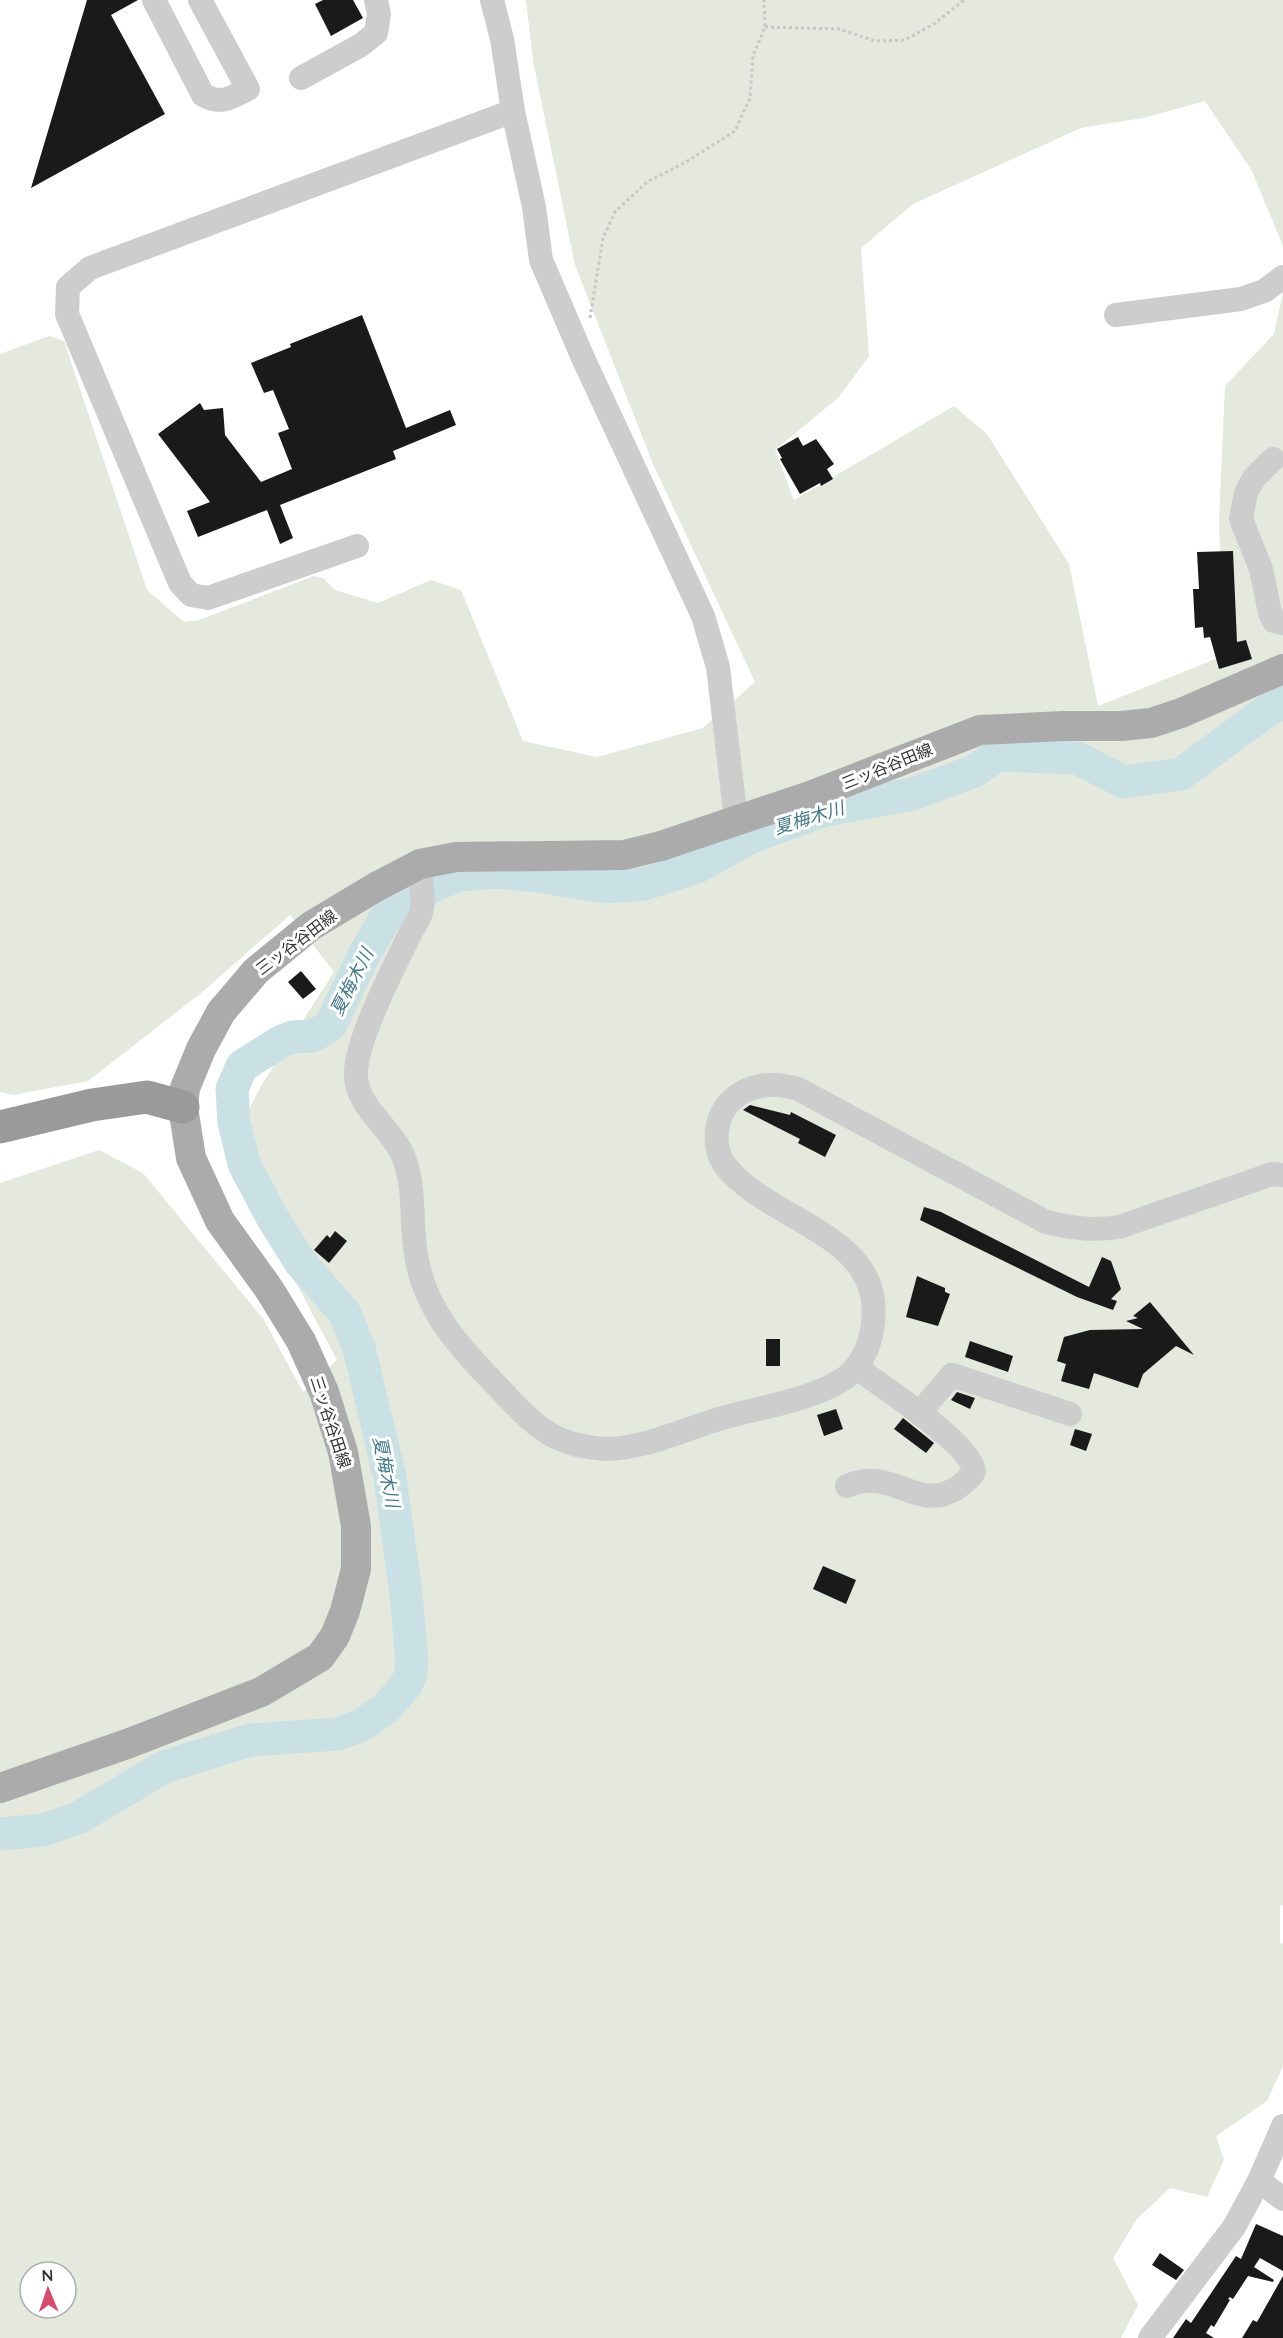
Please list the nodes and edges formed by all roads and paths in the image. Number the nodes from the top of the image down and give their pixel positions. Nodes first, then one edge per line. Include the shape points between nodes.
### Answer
1 (154, 0) edge
2 (200, 0) edge
3 (376, 0) edge
4 (492, 0) edge
5 (764, 0) edge
6 (964, 0) edge
7 (765, 27) junction
8 (301, 78) dead end
9 (513, 111) junction
10 (1283, 277) edge
11 (1116, 315) dead end
12 (589, 323) dead end
13 (1273, 459) dead end
14 (357, 546) dead end
15 (1283, 623) edge
16 (1283, 669) edge
17 (736, 820) junction
18 (420, 868) junction
19 (183, 1107) junction
20 (0, 1127) edge
21 (0, 1145) edge
22 (1283, 1175) edge
23 (856, 1367) junction
24 (919, 1413) junction
25 (1070, 1414) dead end
26 (847, 1486) dead end
27 (0, 1788) edge
28 (1283, 2126) edge
29 (1259, 2181) junction
30 (1283, 2199) edge
31 (1150, 2338) edge

1 - 2 street via 203,95 225,102 248,89
3 - 8 street via 376,33
4 - 9 street
5 - 7 path
6 - 7 path via 934,24 905,40 875,41 839,29
7 - 12 path via 753,56 750,98 735,131 647,182 615,212 603,238
9 - 14 street via 90,268 68,287 67,314 180,583 191,595 208,598
9 - 17 street via 548,279 703,616 715,652
10 - 11 street via 1264,291 1241,299
13 - 15 street via 1254,478 1246,493 1241,519 1261,569 1270,613 1274,621
16 - 17 main road, 三ッ谷谷田線 via 1151,723 980,730 810,796
17 - 18 main road, 三ッ谷谷田線 via 624,855 456,857
18 - 19 main road, 三ッ谷谷田線 via 376,886 311,926 256,971 221,1012 201,1049 185,1088
18 - 23 street via 422,911 360,1046 356,1077 364,1100 404,1155 411,1180 417,1270 449,1334 541,1431 572,1444 605,1449 649,1442 818,1392
19 - 20 highway via 147,1097 92,1105
19 - 21 highway via 98,1121
19 - 27 main road, 三ッ谷谷田線 via 190,1158 220,1221 301,1341 324,1392 343,1452 356,1526 356,1569 345,1611 335,1636 320,1657 261,1692
22 - 23 street via 1272,1174 1119,1227 1073,1228 1046,1222 798,1089 768,1084 743,1091 732,1099 718,1123 719,1155 746,1185 856,1260 870,1288 874,1313 871,1335
23 - 24 street
24 - 25 street via 952,1375
24 - 26 street via 948,1436 971,1462 974,1472 969,1479 939,1497 916,1494 883,1481 865,1480
28 - 29 street
29 - 30 street
29 - 31 street via 1234,2227

